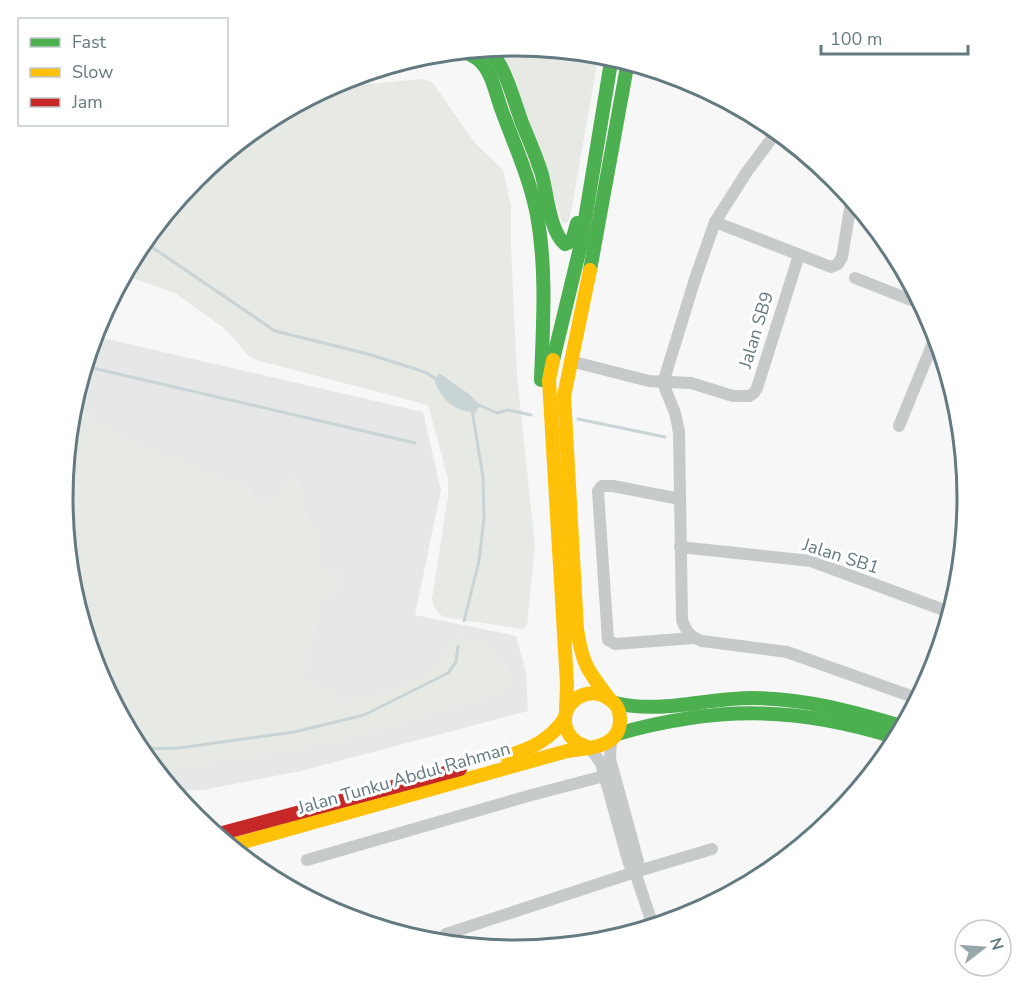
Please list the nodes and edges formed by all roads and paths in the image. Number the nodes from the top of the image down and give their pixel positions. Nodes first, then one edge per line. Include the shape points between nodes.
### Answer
1 (495, 56) edge
2 (475, 57) edge
3 (608, 66) edge
4 (609, 66) edge
5 (626, 70) edge
6 (772, 138) edge
7 (850, 208) edge
8 (715, 222) junction
9 (799, 255) junction
10 (855, 278) dead end
11 (911, 300) edge
12 (931, 347) edge
13 (570, 361) junction
14 (663, 383) junction
15 (899, 426) dead end
16 (680, 499) junction
17 (557, 523) junction
18 (680, 547) junction
19 (944, 610) edge
20 (694, 638) junction
21 (911, 696) edge
22 (611, 700) junction
23 (566, 714) junction
24 (895, 725) edge
25 (889, 735) edge
26 (614, 737) junction
27 (590, 748) junction
28 (604, 776) junction
29 (225, 832) edge
30 (239, 843) edge
31 (712, 849) dead end
32 (307, 860) dead end
33 (635, 872) junction
34 (651, 919) edge
35 (446, 934) dead end

1 - 3 main road via 541,173 558,239 565,244 572,241 576,229
2 - 17 main road via 484,67 537,215 543,276 541,395 545,459
4 - 17 main road via 580,244 549,380
5 - 13 main road
6 - 8 street
7 - 9 street via 838,264 831,267
8 - 9 street
8 - 14 street
9 - 14 street, Jalan SB9 via 754,393 742,398 681,381
10 - 11 street
12 - 15 street
13 - 14 street, Jalan SB9
13 - 22 main road via 564,396 577,629 587,670
14 - 16 street via 679,432
16 - 18 street
16 - 20 street via 613,486 603,486 598,491 608,640 615,644
17 - 23 main road
18 - 19 street, Jalan SB1 via 811,561
18 - 20 street via 682,619
20 - 21 street via 787,652
22 - 23 main road via 601,694 584,693 576,697
22 - 24 main road via 634,707 655,707 778,699 838,708
22 - 26 main road via 620,718
23 - 27 main road via 568,735
23 - 29 main road, Jalan Tunku Abdul Rahman via 547,740 512,754
25 - 26 main road via 845,722 779,713 709,714 656,722
26 - 27 main road via 601,747
26 - 33 street via 610,759 638,861
27 - 28 street via 602,763
27 - 30 main road, Jalan Tunku Abdul Rahman
28 - 32 street
28 - 33 street via 629,864
31 - 33 street
33 - 34 street
33 - 35 street

